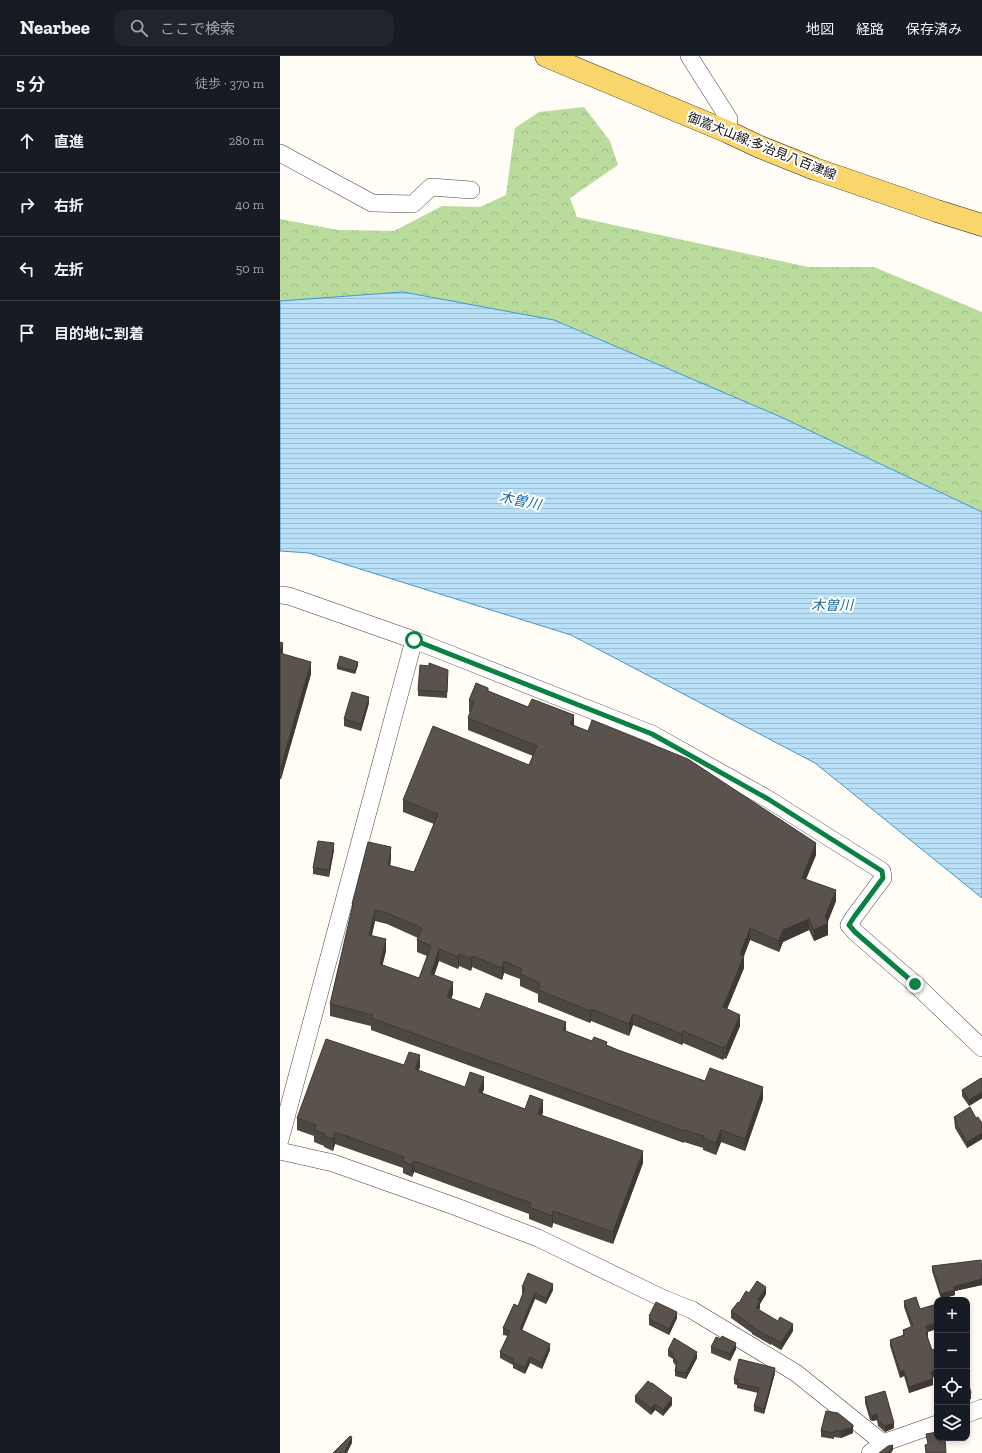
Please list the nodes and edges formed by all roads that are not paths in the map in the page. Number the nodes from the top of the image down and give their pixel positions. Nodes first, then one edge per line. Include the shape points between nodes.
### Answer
1 (546, 56) edge
2 (689, 56) edge
3 (728, 132) junction
4 (280, 153) edge
5 (471, 190) dead end
6 (982, 225) edge
7 (280, 595) edge
8 (414, 640) junction
9 (982, 1048) edge
10 (280, 1140) edge
11 (280, 1151) edge
12 (982, 1408) edge
13 (970, 1413) edge
14 (934, 1425) edge
15 (876, 1448) edge

1 - 3 main road, 御嵩犬山線;多治見八百津線
2 - 3 street via 728,119
3 - 6 main road, 御嵩犬山線;多治見八百津線 via 815,169
4 - 5 street via 372,203 413,204 431,187
7 - 8 street
8 - 9 street via 652,734 768,799 882,871 883,878 849,925
8 - 10 street
11 - 15 street via 332,1163 538,1238 692,1310 796,1373
12 - 13 street
14 - 15 street

